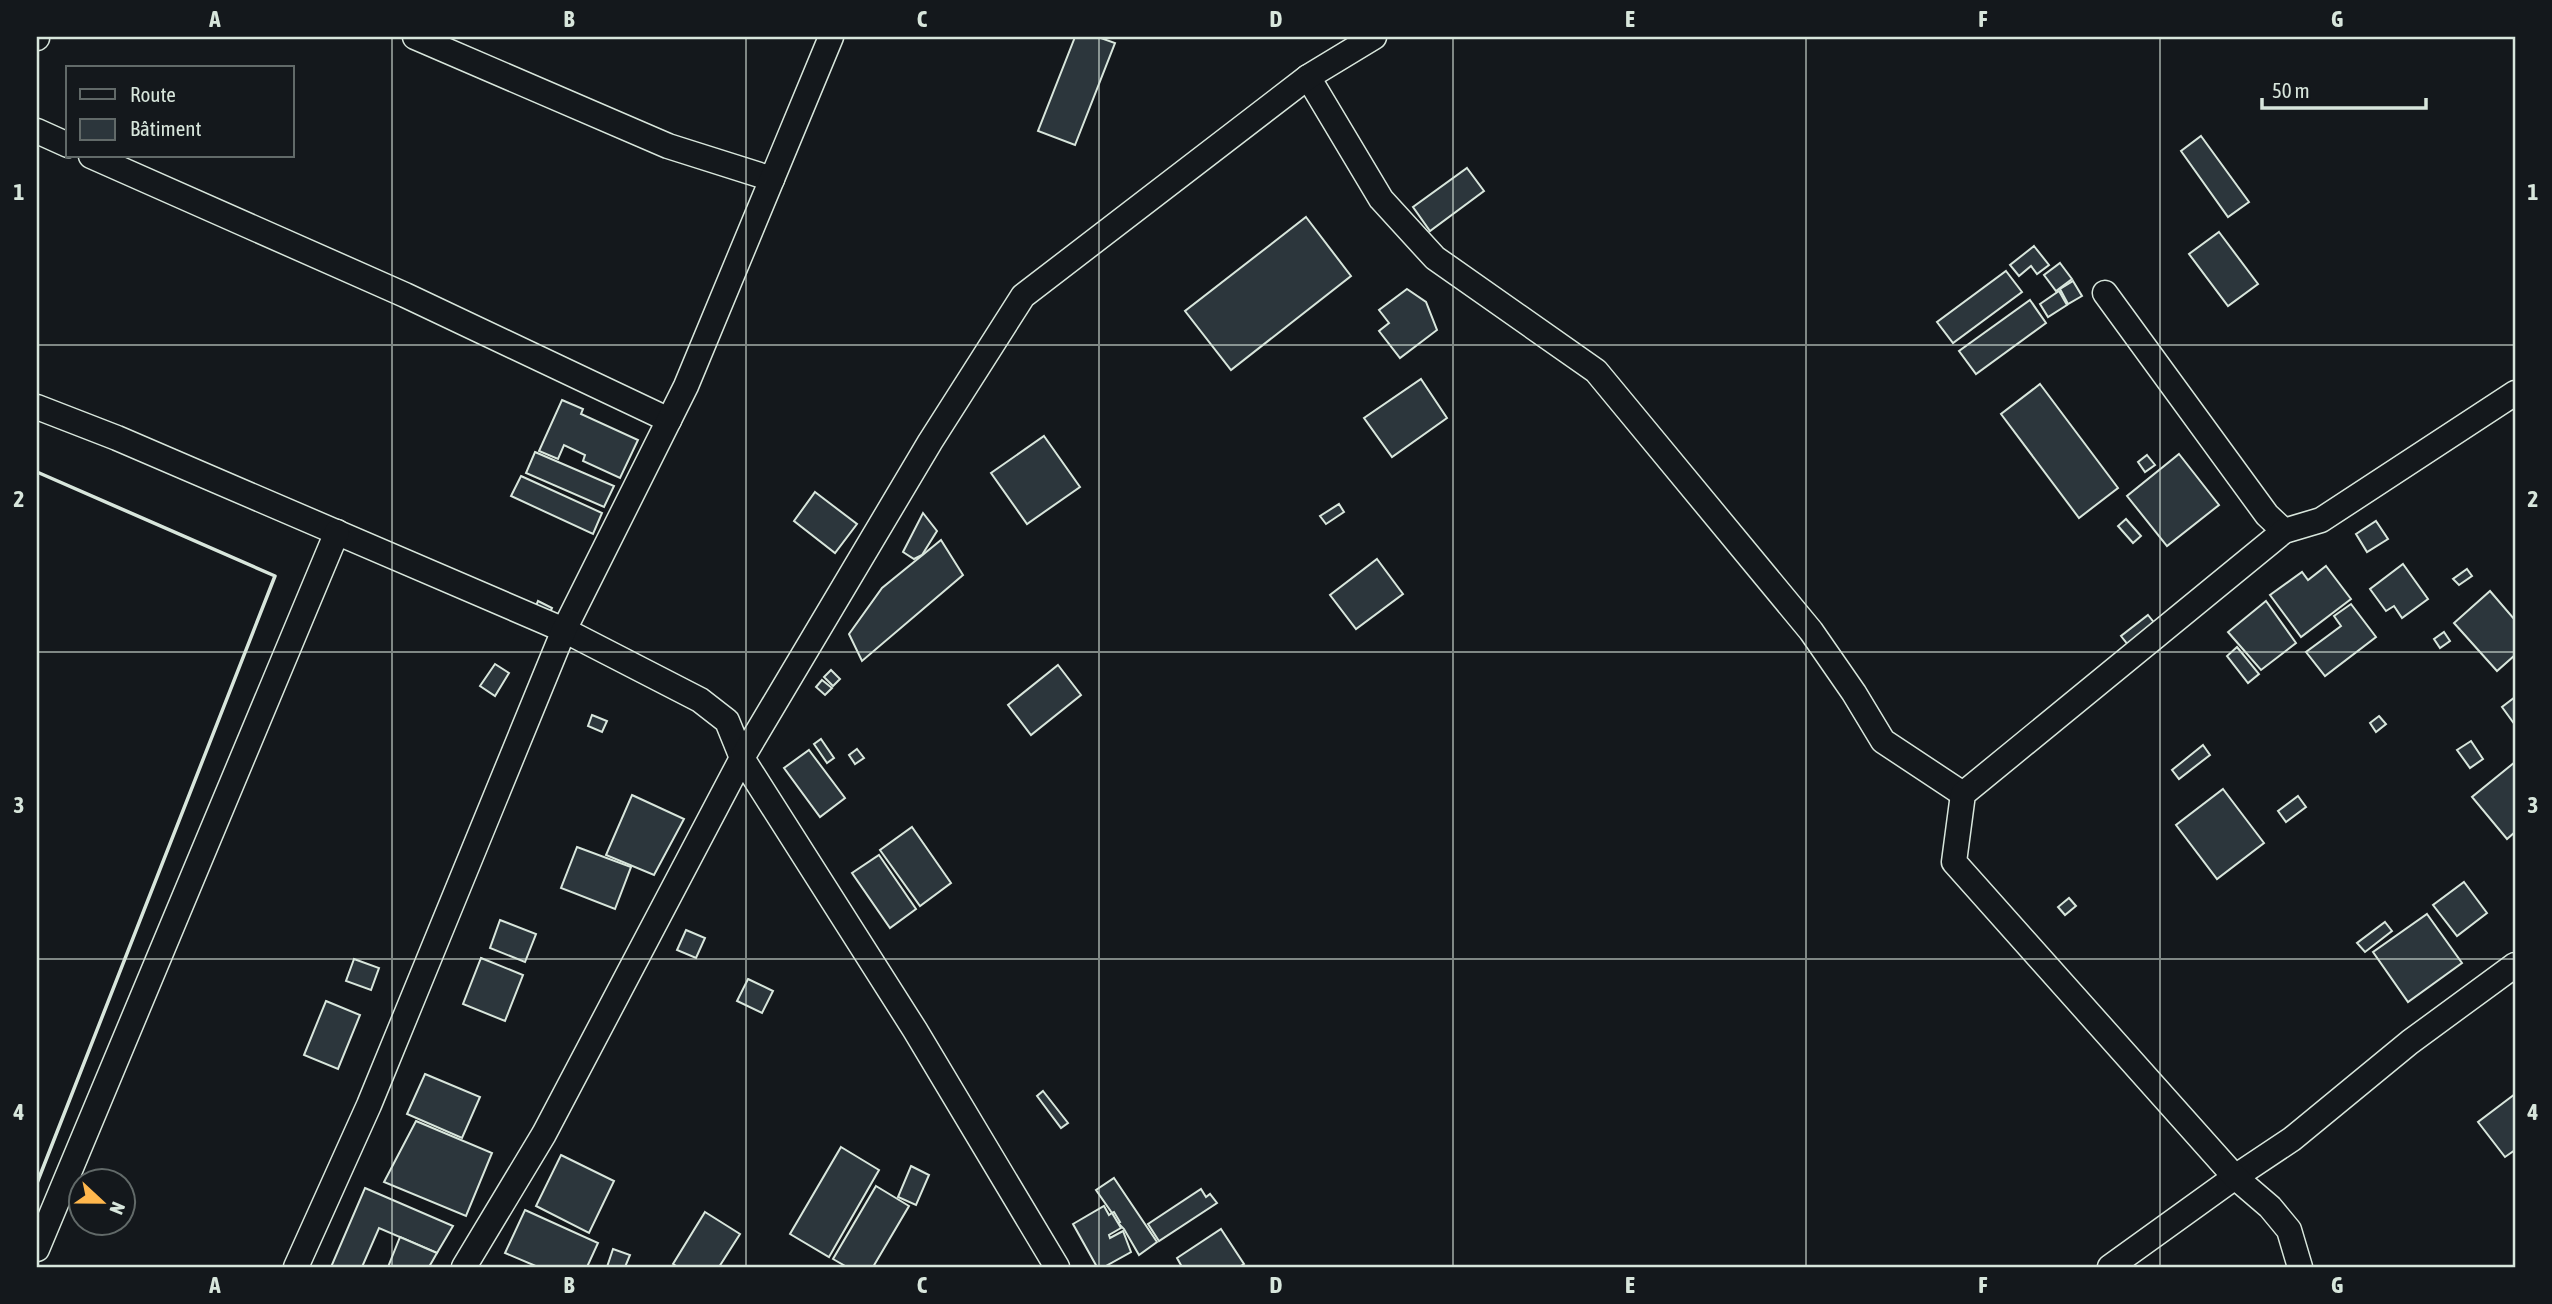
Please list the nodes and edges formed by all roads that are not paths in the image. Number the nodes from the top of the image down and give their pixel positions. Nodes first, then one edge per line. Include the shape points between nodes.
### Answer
1 (415, 37) edge
2 (831, 37) edge
3 (1374, 37) edge
4 (1308, 77) junction
5 (37, 131) edge
6 (66, 144) edge
7 (96, 158) edge
8 (772, 179) junction
9 (2105, 293) dead end
10 (2515, 393) edge
11 (37, 407) edge
12 (669, 420) junction
13 (2284, 531) junction
14 (337, 532) junction
15 (564, 630) junction
16 (742, 758) junction
17 (1963, 794) junction
18 (2515, 965) edge
19 (2235, 1177) junction
20 (37, 1249) edge
21 (296, 1267) edge
22 (464, 1267) edge
23 (1057, 1267) edge
24 (2110, 1267) edge
25 (2300, 1267) edge

1 - 8 street via 668,146
2 - 8 street
3 - 4 street
4 - 16 street via 1023,296 930,442
4 - 17 street via 1381,199 1399,219 1435,258 1596,371 1811,631 1883,741
5 - 6 street
7 - 12 street via 405,295
8 - 12 street
9 - 13 street via 2267,515
10 - 13 street via 2321,520
11 - 14 street
12 - 15 street
13 - 17 street
14 - 15 street
14 - 20 street
15 - 16 street via 700,700 727,722
15 - 21 street via 369,1105
16 - 22 street via 544,1134
16 - 23 street via 915,1030
17 - 19 street via 1954,862
18 - 19 street via 2410,1042 2292,1139
19 - 24 street
19 - 25 street via 2289,1230

